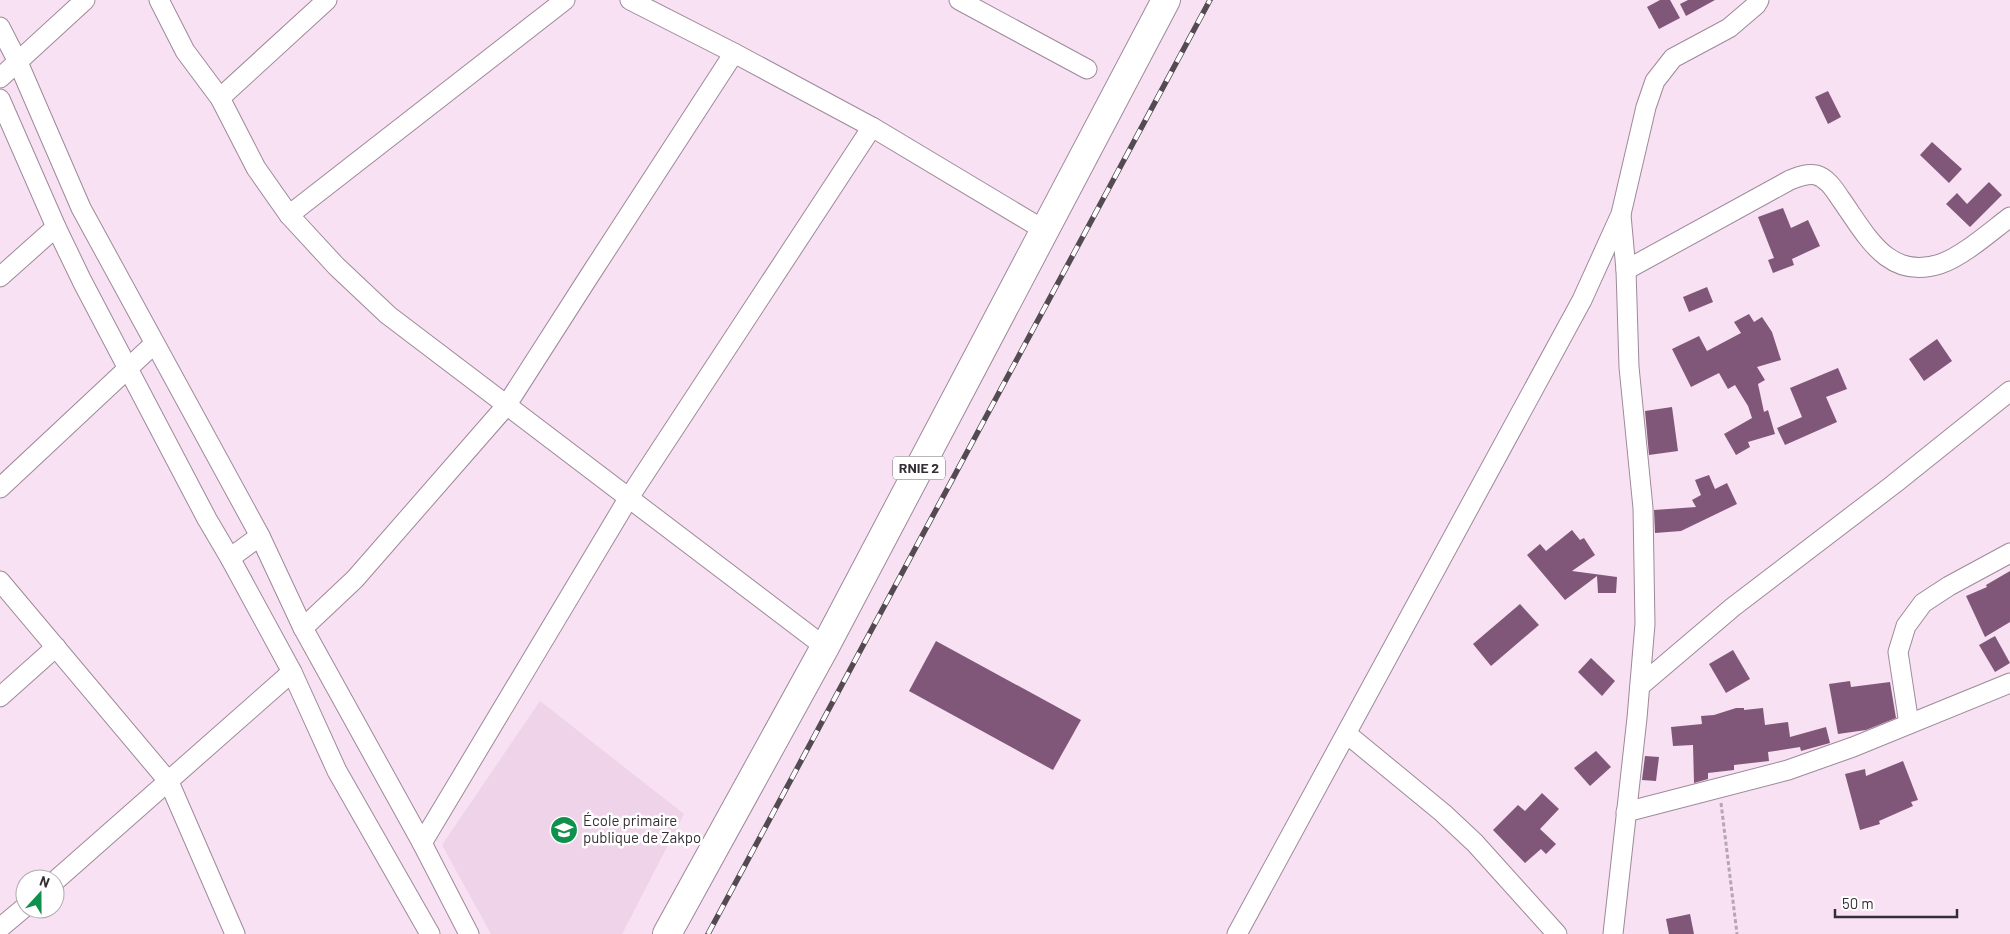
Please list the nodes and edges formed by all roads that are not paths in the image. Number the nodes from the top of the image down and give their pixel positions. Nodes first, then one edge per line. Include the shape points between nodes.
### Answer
1 (85, 0) edge
2 (159, 0) edge
3 (327, 0) edge
4 (565, 0) edge
5 (630, 0) edge
6 (959, 0) edge
7 (1166, 0) edge
8 (1759, 0) edge
9 (0, 27) edge
10 (734, 53) junction
11 (17, 60) junction
12 (1087, 69) dead end
13 (0, 78) edge
14 (220, 98) junction
15 (0, 99) edge
16 (872, 128) junction
17 (1621, 214) junction
18 (289, 215) junction
19 (2010, 217) edge
20 (56, 227) junction
21 (1044, 230) junction
22 (1626, 270) junction
23 (0, 277) edge
24 (154, 344) junction
25 (128, 369) junction
26 (2010, 391) edge
27 (506, 406) junction
28 (0, 488) edge
29 (628, 499) junction
30 (260, 536) junction
31 (2010, 554) edge
32 (230, 558) junction
33 (0, 581) edge
34 (303, 628) junction
35 (56, 647) junction
36 (825, 647) junction
37 (292, 672) junction
38 (2010, 683) edge
39 (1640, 686) junction
40 (0, 697) edge
41 (1910, 724) junction
42 (1347, 734) junction
43 (168, 782) junction
44 (1626, 812) junction
45 (422, 843) junction
46 (65, 872) edge
47 (15, 915) edge
48 (0, 928) edge
49 (235, 934) edge
50 (430, 934) edge
51 (469, 934) edge
52 (667, 934) edge
53 (1237, 934) edge
54 (1557, 934) edge
55 (1613, 934) edge

1 - 11 street
2 - 14 street via 185,52
3 - 14 street
4 - 18 street
5 - 10 street
6 - 12 street
7 - 21 highway, RNIE 2
8 - 17 street via 1729,28 1673,58 1655,81
9 - 11 street
10 - 16 street
10 - 27 street
11 - 13 street
11 - 24 street via 81,208
14 - 18 street via 256,168
15 - 20 street
16 - 21 street
16 - 29 street
17 - 22 street
17 - 42 street via 1582,300
18 - 27 street via 388,315
19 - 22 street via 1970,247 1940,264 1906,267 1888,260 1873,244 1830,184 1817,175 1806,174
20 - 23 street
20 - 25 street
21 - 36 highway, RNIE 2
22 - 39 street via 1629,367 1643,508 1645,624
24 - 25 street
24 - 30 street
25 - 28 street
25 - 32 street via 206,519
26 - 39 street via 1733,608
27 - 29 street
27 - 34 street via 355,578
29 - 36 street
29 - 45 street
30 - 32 street
30 - 34 street
31 - 41 street via 1948,586 1923,603 1906,626 1898,652
32 - 37 street
33 - 35 street
34 - 45 street
35 - 40 street
35 - 43 street
36 - 52 highway, RNIE 2
37 - 43 street
37 - 50 street via 337,771
38 - 41 street
39 - 44 street
41 - 44 street via 1788,770
42 - 53 street
42 - 54 street via 1475,843
43 - 46 street
43 - 49 street
44 - 55 street
45 - 51 street
47 - 48 street

